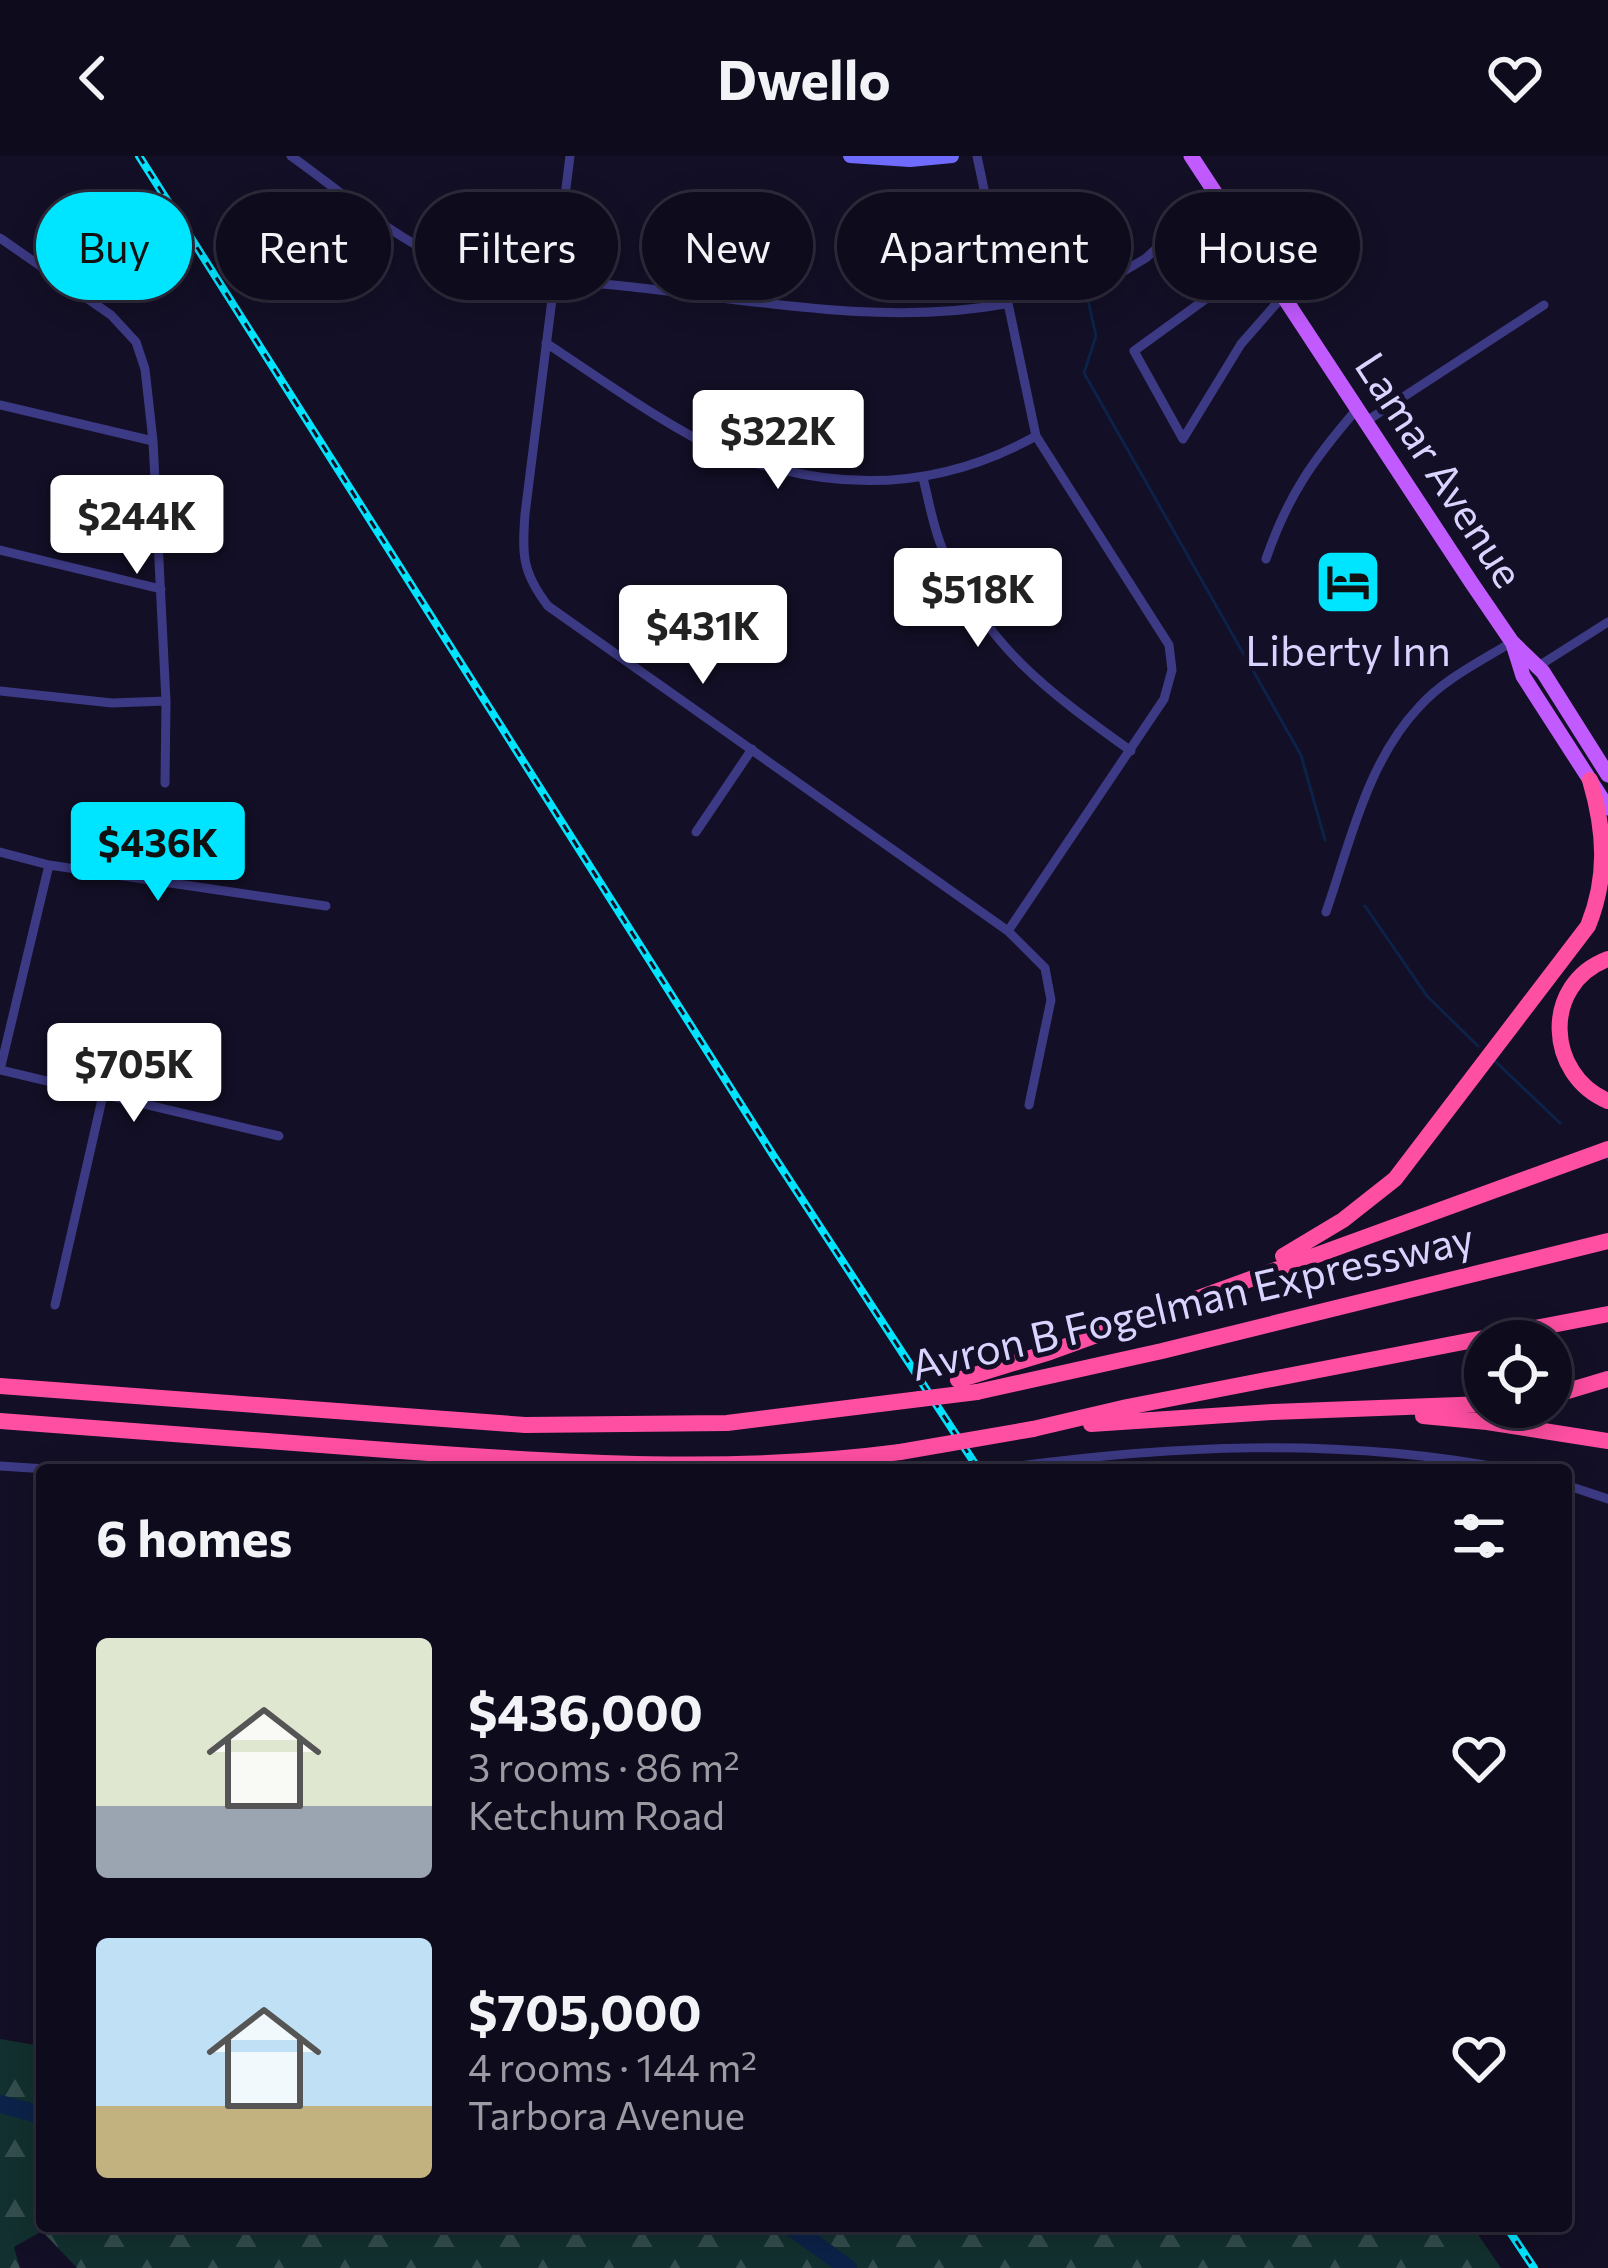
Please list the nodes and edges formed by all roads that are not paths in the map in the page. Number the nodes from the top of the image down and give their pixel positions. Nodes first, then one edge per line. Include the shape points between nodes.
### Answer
1 (291, 156) edge
2 (570, 156) edge
3 (850, 156) edge
4 (952, 156) edge
5 (977, 156) edge
6 (1191, 156) edge
7 (565, 192) edge
8 (1214, 192) edge
9 (0, 238) edge
10 (415, 242) edge
11 (618, 286) edge
12 (551, 300) edge
13 (1204, 300) edge
14 (1279, 300) edge
15 (1285, 300) edge
16 (1005, 304) junction
17 (1544, 305) dead end
18 (546, 343) junction
19 (0, 405) edge
20 (1361, 415) junction
21 (1036, 436) junction
22 (153, 441) junction
23 (923, 478) junction
24 (0, 550) edge
25 (1266, 559) dead end
26 (160, 589) junction
27 (1608, 622) edge
28 (1512, 641) junction
29 (1537, 667) junction
30 (0, 691) edge
31 (166, 701) junction
32 (752, 749) junction
33 (1131, 751) junction
34 (1599, 778) edge
35 (165, 784) dead end
36 (1608, 808) edge
37 (696, 832) dead end
38 (0, 852) edge
39 (49, 865) junction
40 (326, 906) dead end
41 (1326, 912) dead end
42 (1008, 931) junction
43 (1608, 959) edge
44 (0, 1070) edge
45 (103, 1095) junction
46 (1608, 1101) edge
47 (1029, 1105) dead end
48 (279, 1136) dead end
49 (1608, 1138) edge
50 (1608, 1149) edge
51 (1608, 1241) edge
52 (1348, 1243) junction
53 (1240, 1280) junction
54 (56, 1305) dead end
55 (1608, 1314) edge
56 (1608, 1379) edge
57 (0, 1386) edge
58 (1572, 1390) edge
59 (920, 1399) junction
60 (1464, 1405) edge
61 (1369, 1411) junction
62 (0, 1421) edge
63 (1041, 1428) junction
64 (1608, 1441) edge
65 (628, 1464) edge
66 (760, 1464) edge
67 (1039, 1464) edge
68 (1467, 1464) edge
69 (0, 1466) edge
70 (36, 1468) edge
71 (1572, 1486) edge
72 (1608, 1499) edge

1 - 10 street
2 - 7 street
3 - 4 main road
5 - 16 street
6 - 8 main road, Lamar Avenue
9 - 22 street via 136,342
11 - 16 street via 884,313
12 - 18 street
13 - 14 street via 1134,350 1183,439 1241,344
15 - 20 main road, Lamar Avenue
16 - 21 street
17 - 20 street
18 - 23 street via 729,456 802,475
18 - 32 street via 525,514 530,581 548,605
19 - 22 street
20 - 25 street via 1314,459 1282,511
20 - 28 main road, Lamar Avenue
21 - 23 street via 993,460
21 - 33 street via 1169,645 1164,699
22 - 26 street
23 - 33 street via 942,548 989,628 1023,670
24 - 26 street
26 - 31 street
27 - 29 street
28 - 29 main road, Lamar Avenue
28 - 34 main road, Lamar Avenue via 1523,676
28 - 41 street via 1438,689 1392,741
29 - 34 main road, Lamar Avenue
30 - 31 street
31 - 35 street
32 - 37 street
32 - 42 street
33 - 42 street
34 - 36 main road, Lamar Avenue
34 - 53 highway via 1606,862 1600,899 1581,937 1395,1179
38 - 39 street
39 - 40 street
39 - 44 street
42 - 47 street via 1045,968 1051,1000
43 - 46 highway via 1577,980 1558,1029 1572,1073
44 - 45 street
45 - 48 street
45 - 54 street
49 - 52 highway
50 - 52 highway
51 - 59 highway, Avron B Fogelman Expressway, bridge via 1162,1351
52 - 53 highway
53 - 59 highway, bridge
55 - 63 highway, Avron B Fogelman Expressway
56 - 58 highway
57 - 59 highway, Avron B Fogelman Expressway via 525,1424 727,1423
60 - 61 highway
61 - 63 highway
61 - 64 highway
62 - 65 highway, Avron B Fogelman Expressway, bridge
63 - 66 highway, Avron B Fogelman Expressway, bridge
67 - 68 street via 1251,1448
69 - 70 street
71 - 72 street

